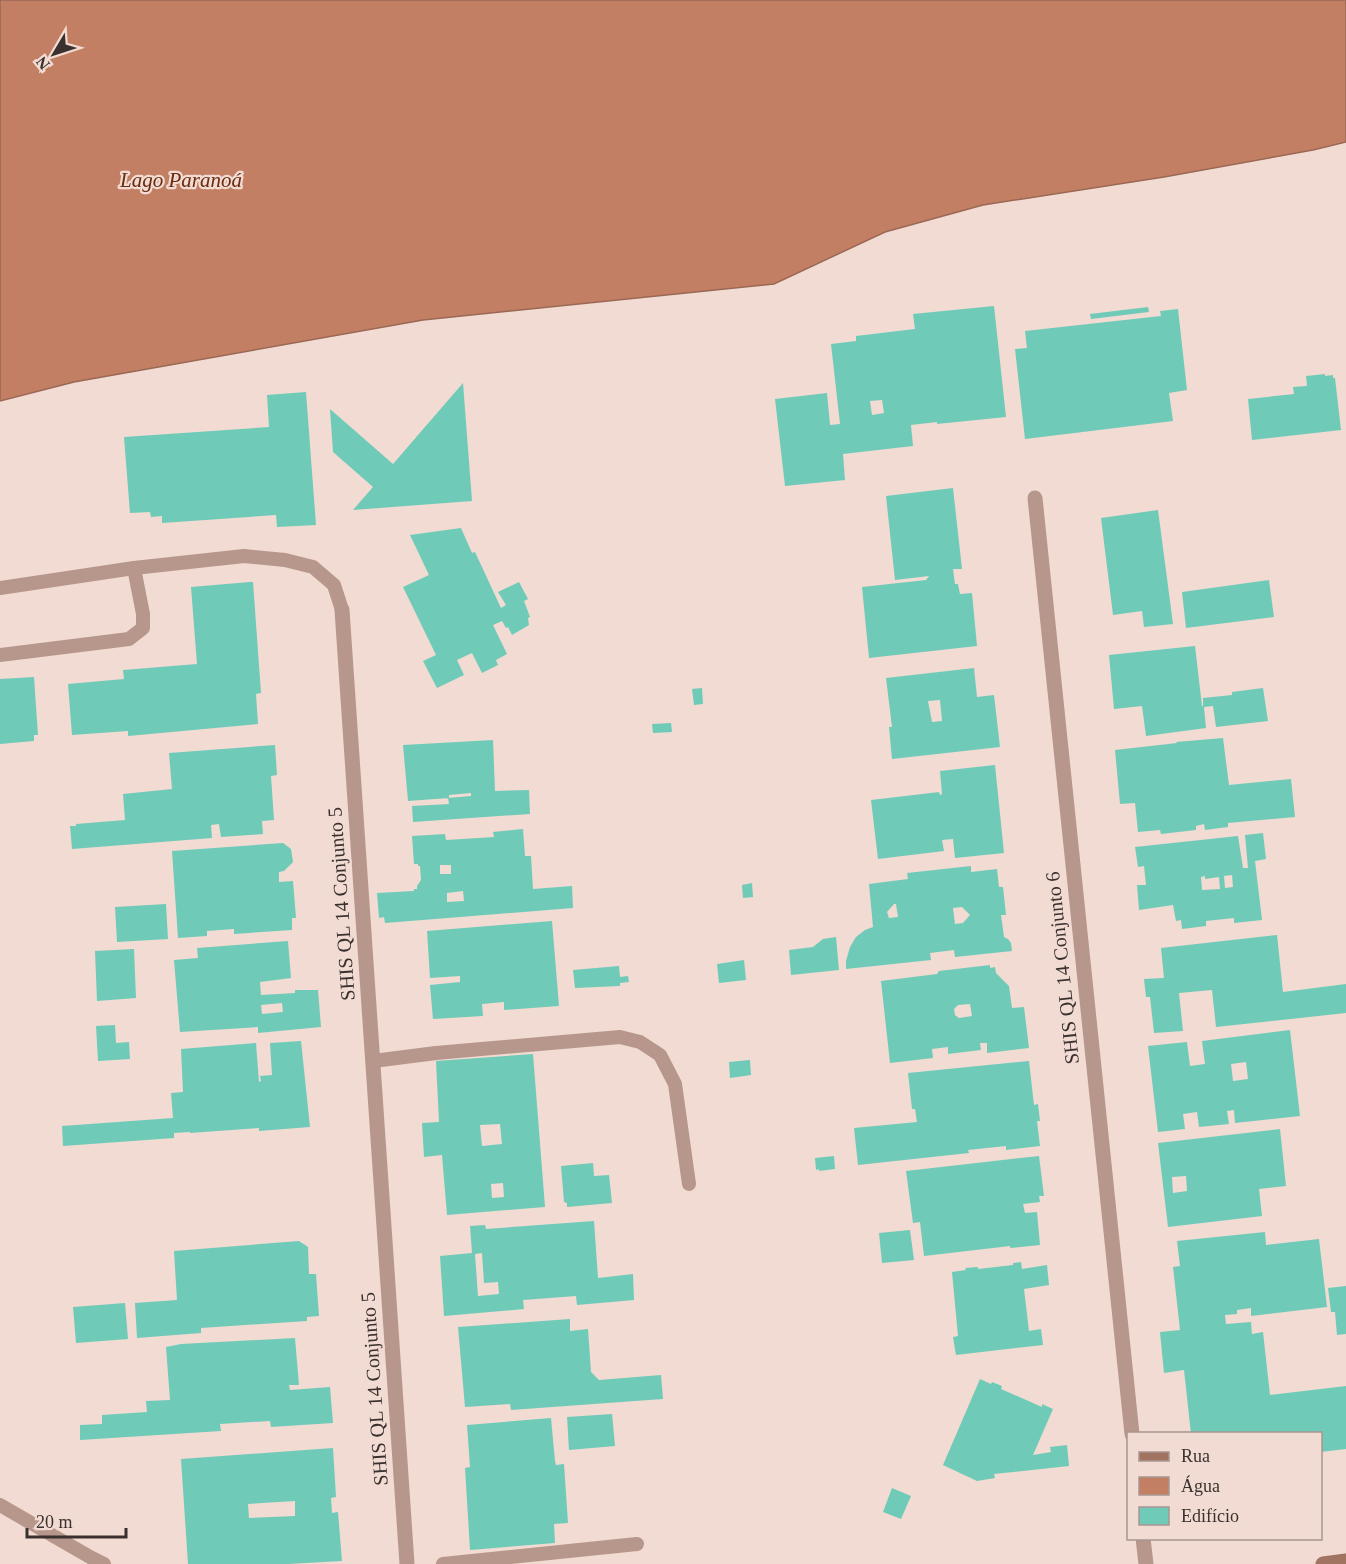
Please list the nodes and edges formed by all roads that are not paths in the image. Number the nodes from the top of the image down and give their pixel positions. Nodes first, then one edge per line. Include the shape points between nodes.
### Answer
1 (1035, 498) dead end
2 (134, 568) junction
3 (0, 588) edge
4 (342, 610) joint
5 (0, 655) edge
6 (373, 1062) junction
7 (689, 1184) dead end
8 (1132, 1432) edge
9 (0, 1505) edge
10 (1143, 1540) edge
11 (637, 1544) dead end
12 (1346, 1561) edge
13 (104, 1564) edge
14 (407, 1564) edge
15 (443, 1564) edge
16 (1146, 1564) edge
17 (1323, 1564) edge

1 - 8 street, SHIS QL 14 Conjunto 6
2 - 3 lane, SHIS QL 14 Conjunto 5
2 - 4 lane, SHIS QL 14 Conjunto 5 via 244,556 285,560 313,567 334,585
2 - 5 lane via 143,628 129,639
4 - 6 street, SHIS QL 14 Conjunto 5
6 - 7 lane via 620,1037 640,1042 660,1055 675,1084
6 - 14 street, SHIS QL 14 Conjunto 5
9 - 13 lane
10 - 16 street
11 - 15 lane
12 - 17 street

